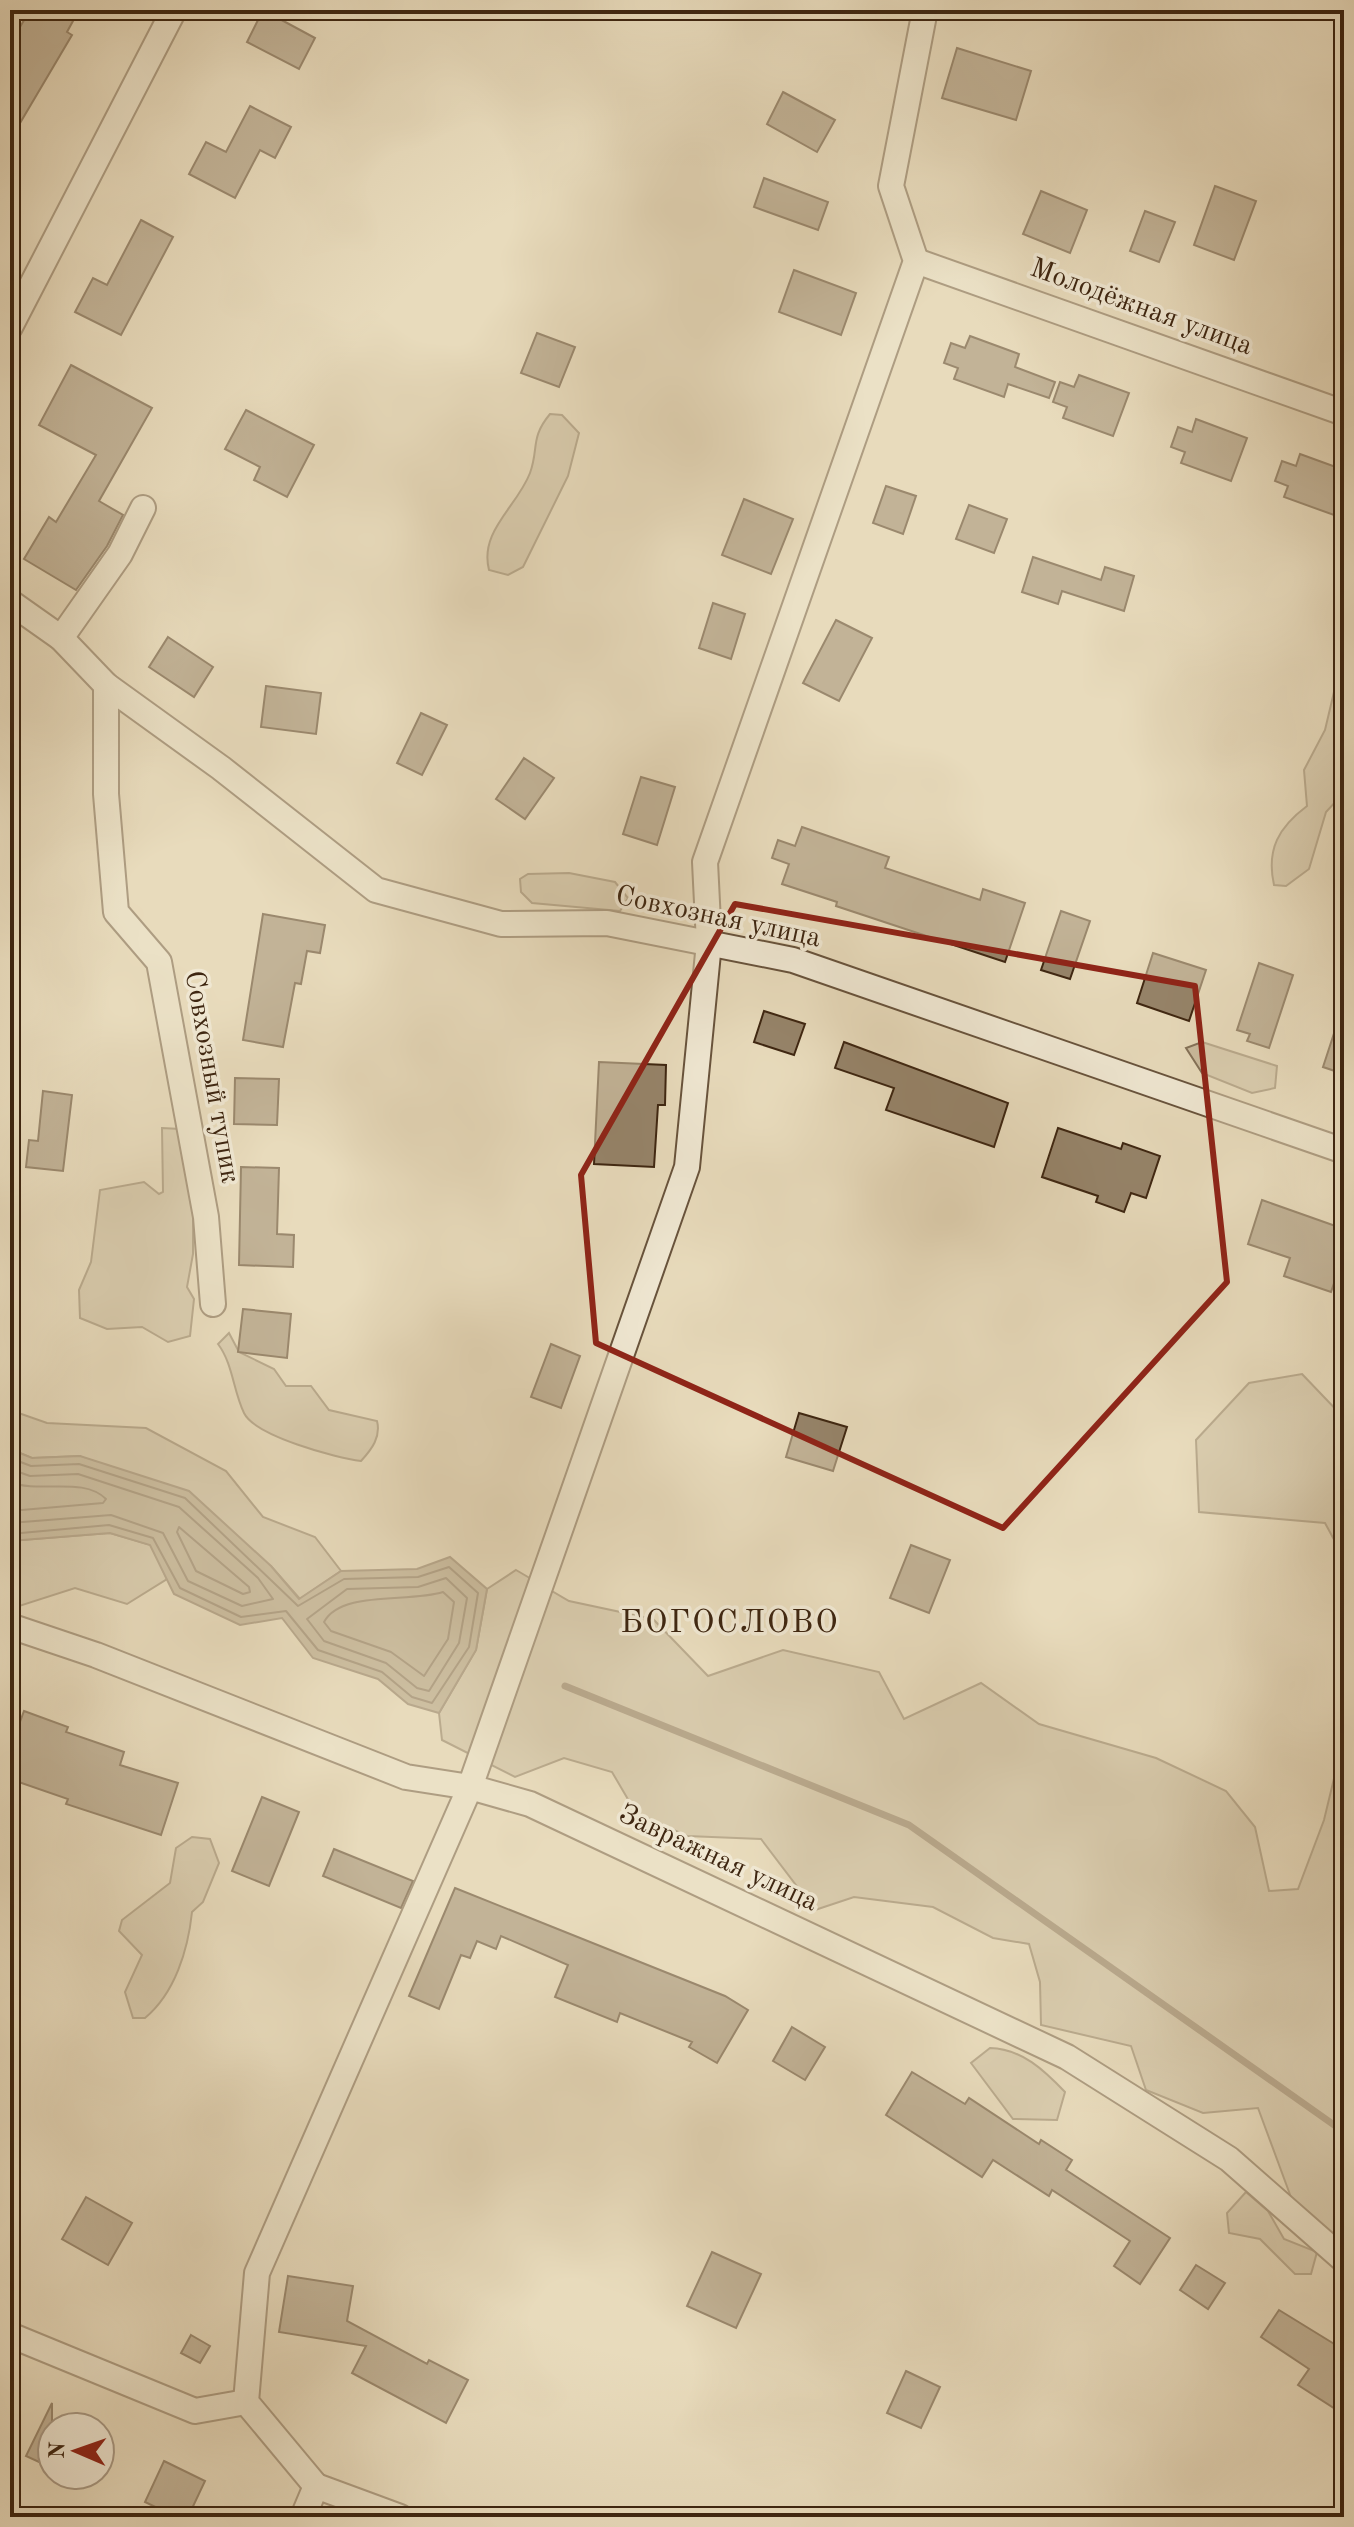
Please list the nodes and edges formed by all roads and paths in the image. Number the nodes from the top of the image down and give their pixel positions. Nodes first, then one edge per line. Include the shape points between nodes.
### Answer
1 (174, 10) edge
2 (925, 10) edge
3 (916, 261) junction
4 (10, 327) edge
5 (1344, 413) edge
6 (143, 508) dead end
7 (10, 602) edge
8 (61, 638) junction
9 (106, 685) junction
10 (709, 943) junction
11 (1344, 1151) edge
12 (213, 1304) dead end
13 (10, 1626) edge
14 (470, 1787) junction
15 (1344, 2260) edge
16 (10, 2335) edge
17 (246, 2402) junction
18 (316, 2486) junction
19 (303, 2517) edge
20 (400, 2517) edge

1 - 4 street
2 - 3 street via 891,186
3 - 5 street, Молодёжная улица
3 - 10 street via 705,862
6 - 8 street via 120,554
7 - 8 street, Совхозная улица
8 - 9 street, Совхозная улица
9 - 10 street, Совхозная улица via 376,890 501,924 607,923
9 - 12 street, Совхозный тупик via 106,794 116,912 159,962 206,1217
10 - 11 street, Совхозная улица via 793,960
10 - 14 street via 687,1167
13 - 14 street, Завражная улица via 406,1777
14 - 15 street, Завражная улица via 530,1804 1067,2057 1229,2159
14 - 17 street via 257,2273
16 - 17 street via 195,2411
17 - 18 street
18 - 19 street
18 - 20 street

